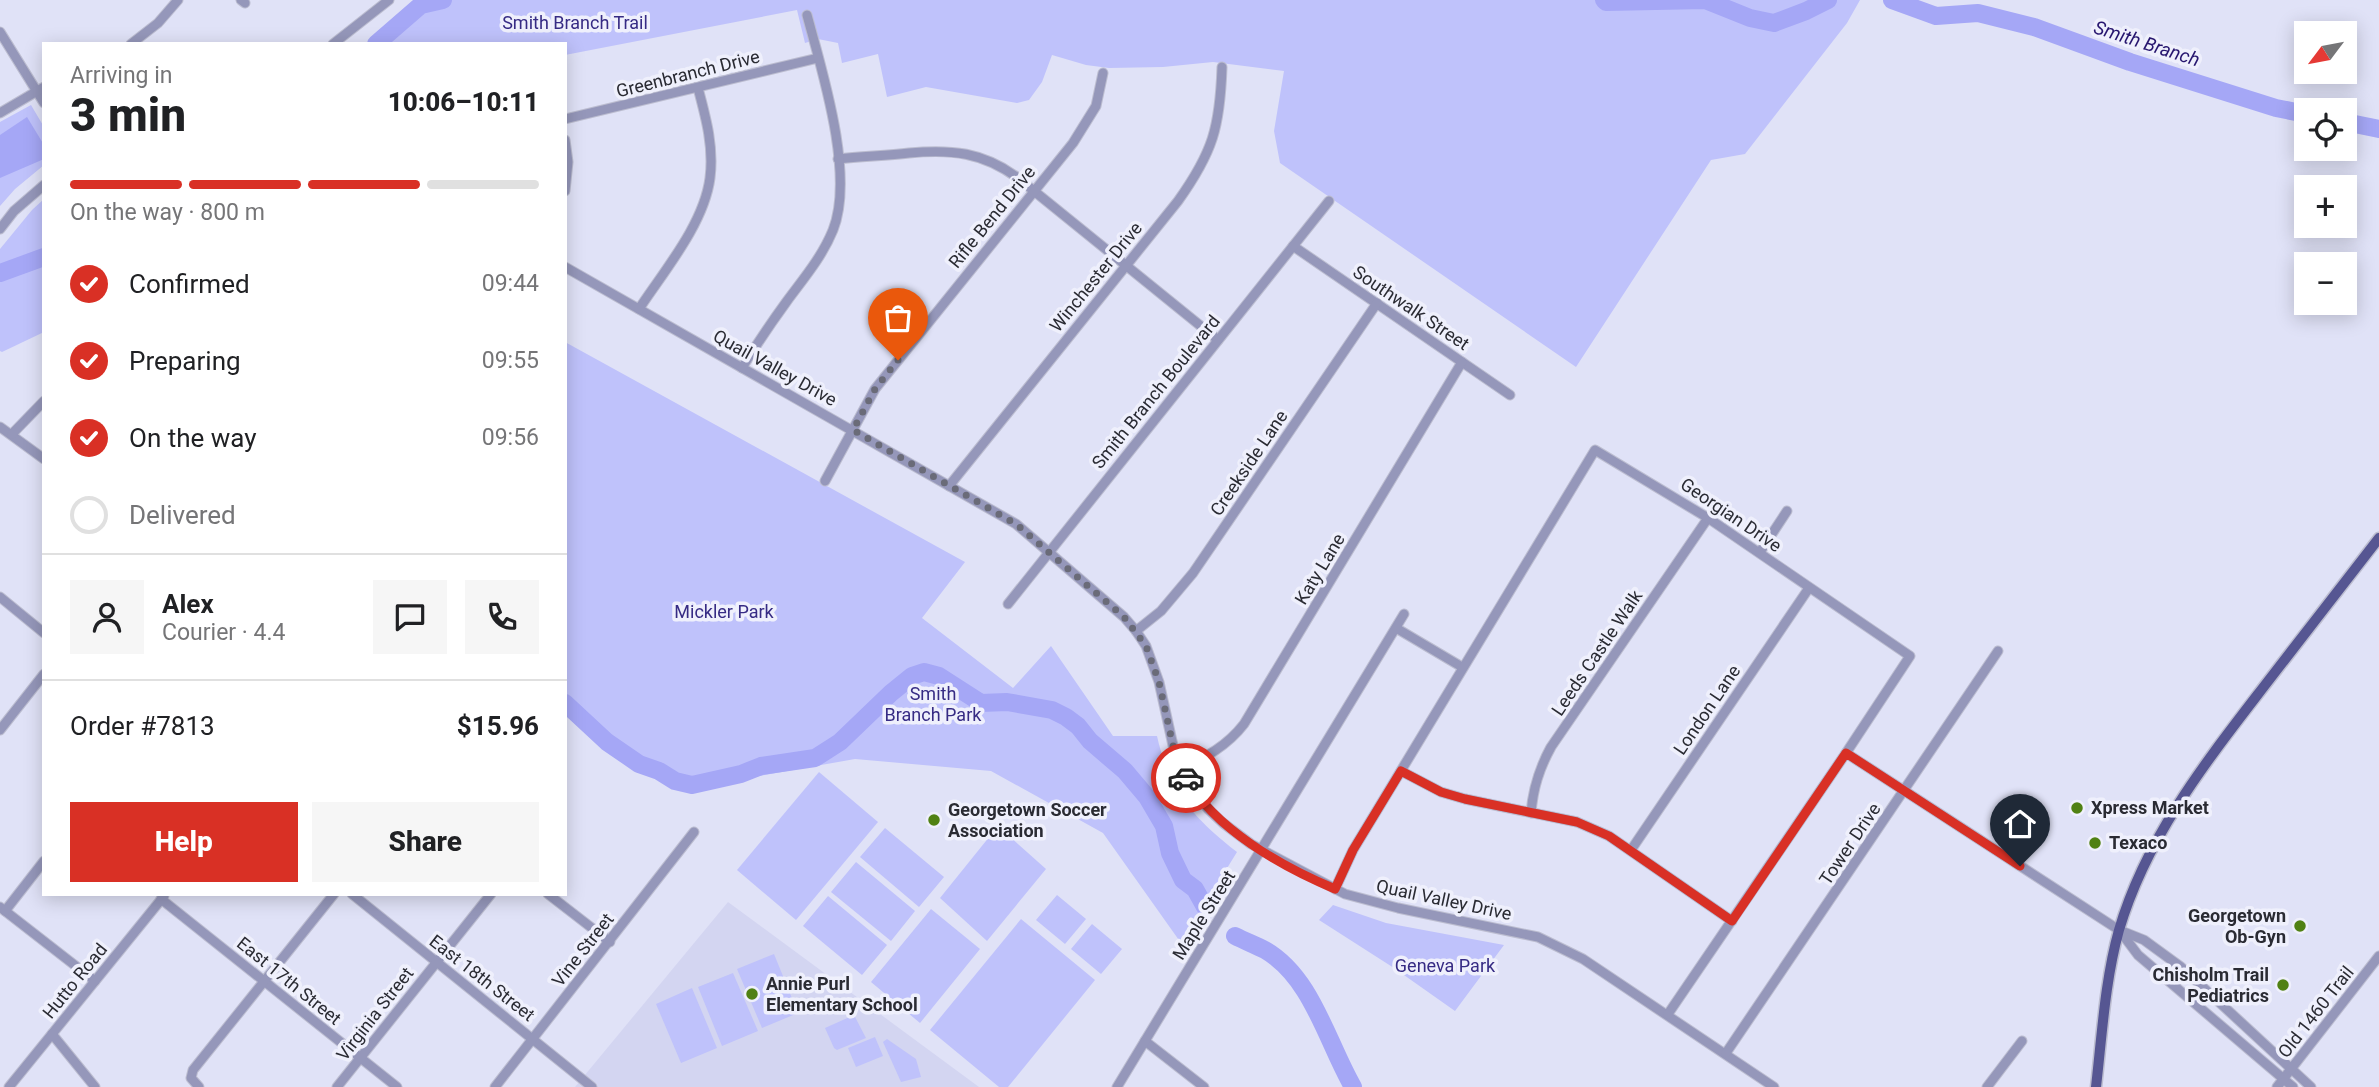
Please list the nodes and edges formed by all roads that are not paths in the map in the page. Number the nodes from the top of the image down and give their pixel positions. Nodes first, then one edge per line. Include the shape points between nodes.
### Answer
1 (178, 0) edge
2 (389, 0) edge
3 (807, 15) dead end
4 (0, 32) edge
5 (134, 42) edge
6 (336, 42) edge
7 (818, 58) junction
8 (1222, 67) dead end
9 (1103, 73) dead end
10 (698, 88) junction
11 (40, 90) edge
12 (0, 113) edge
13 (567, 119) edge
14 (838, 159) junction
15 (42, 186) edge
16 (1033, 190) junction
17 (1329, 201) dead end
18 (0, 229) edge
19 (1293, 246) junction
20 (1125, 266) junction
21 (567, 268) edge
22 (1377, 303) junction
23 (639, 309) junction
24 (1218, 340) junction
25 (1462, 362) junction
26 (742, 368) junction
27 (1510, 395) dead end
28 (42, 403) edge
29 (0, 427) edge
30 (853, 430) junction
31 (12, 434) junction
32 (42, 457) edge
33 (825, 481) dead end
34 (949, 486) junction
35 (1787, 511) dead end
36 (1708, 518) junction
37 (2379, 538) edge
38 (1049, 551) junction
39 (1760, 552) junction
40 (1809, 588) junction
41 (0, 597) edge
42 (1008, 604) dead end
43 (1404, 614) dead end
44 (1396, 628) junction
45 (42, 631) edge
46 (1136, 631) junction
47 (1998, 651) dead end
48 (1462, 667) junction
49 (42, 677) edge
50 (0, 730) edge
51 (1846, 753) junction
52 (1181, 769) junction
53 (1401, 771) junction
54 (1904, 792) junction
55 (1531, 813) junction
56 (694, 832) dead end
57 (1262, 850) junction
58 (1631, 850) junction
59 (42, 863) edge
60 (1335, 889) junction
61 (332, 896) edge
62 (354, 896) edge
63 (489, 896) edge
64 (551, 896) edge
65 (163, 897) edge
66 (2, 909) edge
67 (1732, 921) junction
68 (2119, 930) junction
69 (610, 943) junction
70 (2379, 956) edge
71 (436, 962) junction
72 (95, 981) junction
73 (266, 982) junction
74 (1668, 1014) junction
75 (52, 1034) junction
76 (534, 1039) junction
77 (1145, 1041) junction
78 (2022, 1041) dead end
79 (1726, 1053) junction
80 (360, 1058) junction
81 (2291, 1070) junction
82 (2280, 1083) edge
83 (9, 1087) edge
84 (95, 1087) edge
85 (199, 1087) edge
86 (337, 1087) edge
87 (397, 1087) edge
88 (495, 1087) edge
89 (592, 1087) edge
90 (1117, 1087) edge
91 (1204, 1087) edge
92 (1774, 1087) edge
93 (1987, 1087) edge
94 (2096, 1087) edge
95 (2293, 1087) edge
96 (2311, 1087) edge

1 - 5 street
2 - 6 street
3 - 7 street
4 - 11 street
7 - 10 street, Greenbranch Drive
7 - 14 street via 832,110
8 - 20 street, Winchester Drive via 1221,107 1203,165
9 - 16 street, Rifle Bend Drive via 1096,106 1086,124
10 - 13 street, Greenbranch Drive
10 - 23 street via 710,146 707,192 693,226
11 - 12 street
14 - 16 street via 952,151 1008,170
14 - 26 street via 840,187 834,227 809,274
15 - 18 street
16 - 20 street
16 - 30 street, Rifle Bend Drive via 875,389
17 - 19 street, Smith Branch Boulevard
19 - 22 street, Southwalk Street
19 - 24 street, Smith Branch Boulevard
20 - 24 street
20 - 34 street, Winchester Drive
21 - 23 street, Quail Valley Drive
22 - 25 street, Southwalk Street
22 - 46 street, Creekside Lane via 1193,573 1161,611
23 - 26 street, Quail Valley Drive
24 - 38 street, Smith Branch Boulevard
25 - 27 street, Southwalk Street
25 - 52 street, Katy Lane via 1244,724 1219,749
26 - 30 street, Quail Valley Drive
28 - 31 street
29 - 31 street
30 - 33 street, Rifle Bend Drive
30 - 34 street, Quail Valley Drive
31 - 32 street
34 - 38 street, Quail Valley Drive via 1016,524
35 - 39 street
36 - 39 street, Georgian Drive
36 - 48 street, Georgian Drive via 1595,450
36 - 55 street, Leeds Castle Walk via 1551,747 1533,787
37 - 68 main road via 2180,799 2155,842
38 - 42 street, Smith Branch Boulevard
38 - 46 street, Quail Valley Drive
39 - 40 street, Georgian Drive
40 - 51 street, Georgian Drive via 1910,656
40 - 58 street, London Lane
41 - 45 street
43 - 44 street, Maple Street
44 - 48 street
44 - 57 street, Maple Street
46 - 52 street, Quail Valley Drive via 1159,682
47 - 54 street, Tower Drive
48 - 53 street, Georgian Drive
49 - 50 street
51 - 54 street
51 - 67 street, Georgian Drive
52 - 57 street, Quail Valley Drive via 1208,809
53 - 55 street via 1441,792
53 - 60 street, Georgian Drive
54 - 68 street
54 - 79 street, Tower Drive
55 - 58 street via 1577,822
56 - 69 street, Vine Street
57 - 60 street, Quail Valley Drive
57 - 77 street, Maple Street
58 - 67 street
59 - 66 street
60 - 74 street, Quail Valley Drive via 1398,908 1538,937 1583,959
61 - 73 street
62 - 71 street, East 18th Street
63 - 71 street, Virginia Street
64 - 69 street
65 - 72 street, Hutto Road
65 - 73 street, East 17th Street
66 - 72 street
67 - 74 street, Georgian Drive
68 - 81 street via 2144,940 2181,967
68 - 82 street via 2138,955
68 - 94 main road
69 - 76 street, Vine Street
70 - 81 street, Old 1460 Trail
71 - 76 street, East 18th Street
71 - 80 street, Virginia Street
72 - 75 street, Hutto Road
73 - 80 street, East 17th Street
73 - 85 street via 193,1070 191,1078
74 - 79 street, Quail Valley Drive
75 - 83 street, Hutto Road
75 - 84 street
76 - 88 street, Vine Street
76 - 89 street, East 18th Street
77 - 90 street, Maple Street
77 - 91 street
78 - 93 street
79 - 92 street, Quail Valley Drive
80 - 86 street, Virginia Street
80 - 87 street, East 17th Street
81 - 82 street, Old 1460 Trail
81 - 96 street
82 - 95 street

